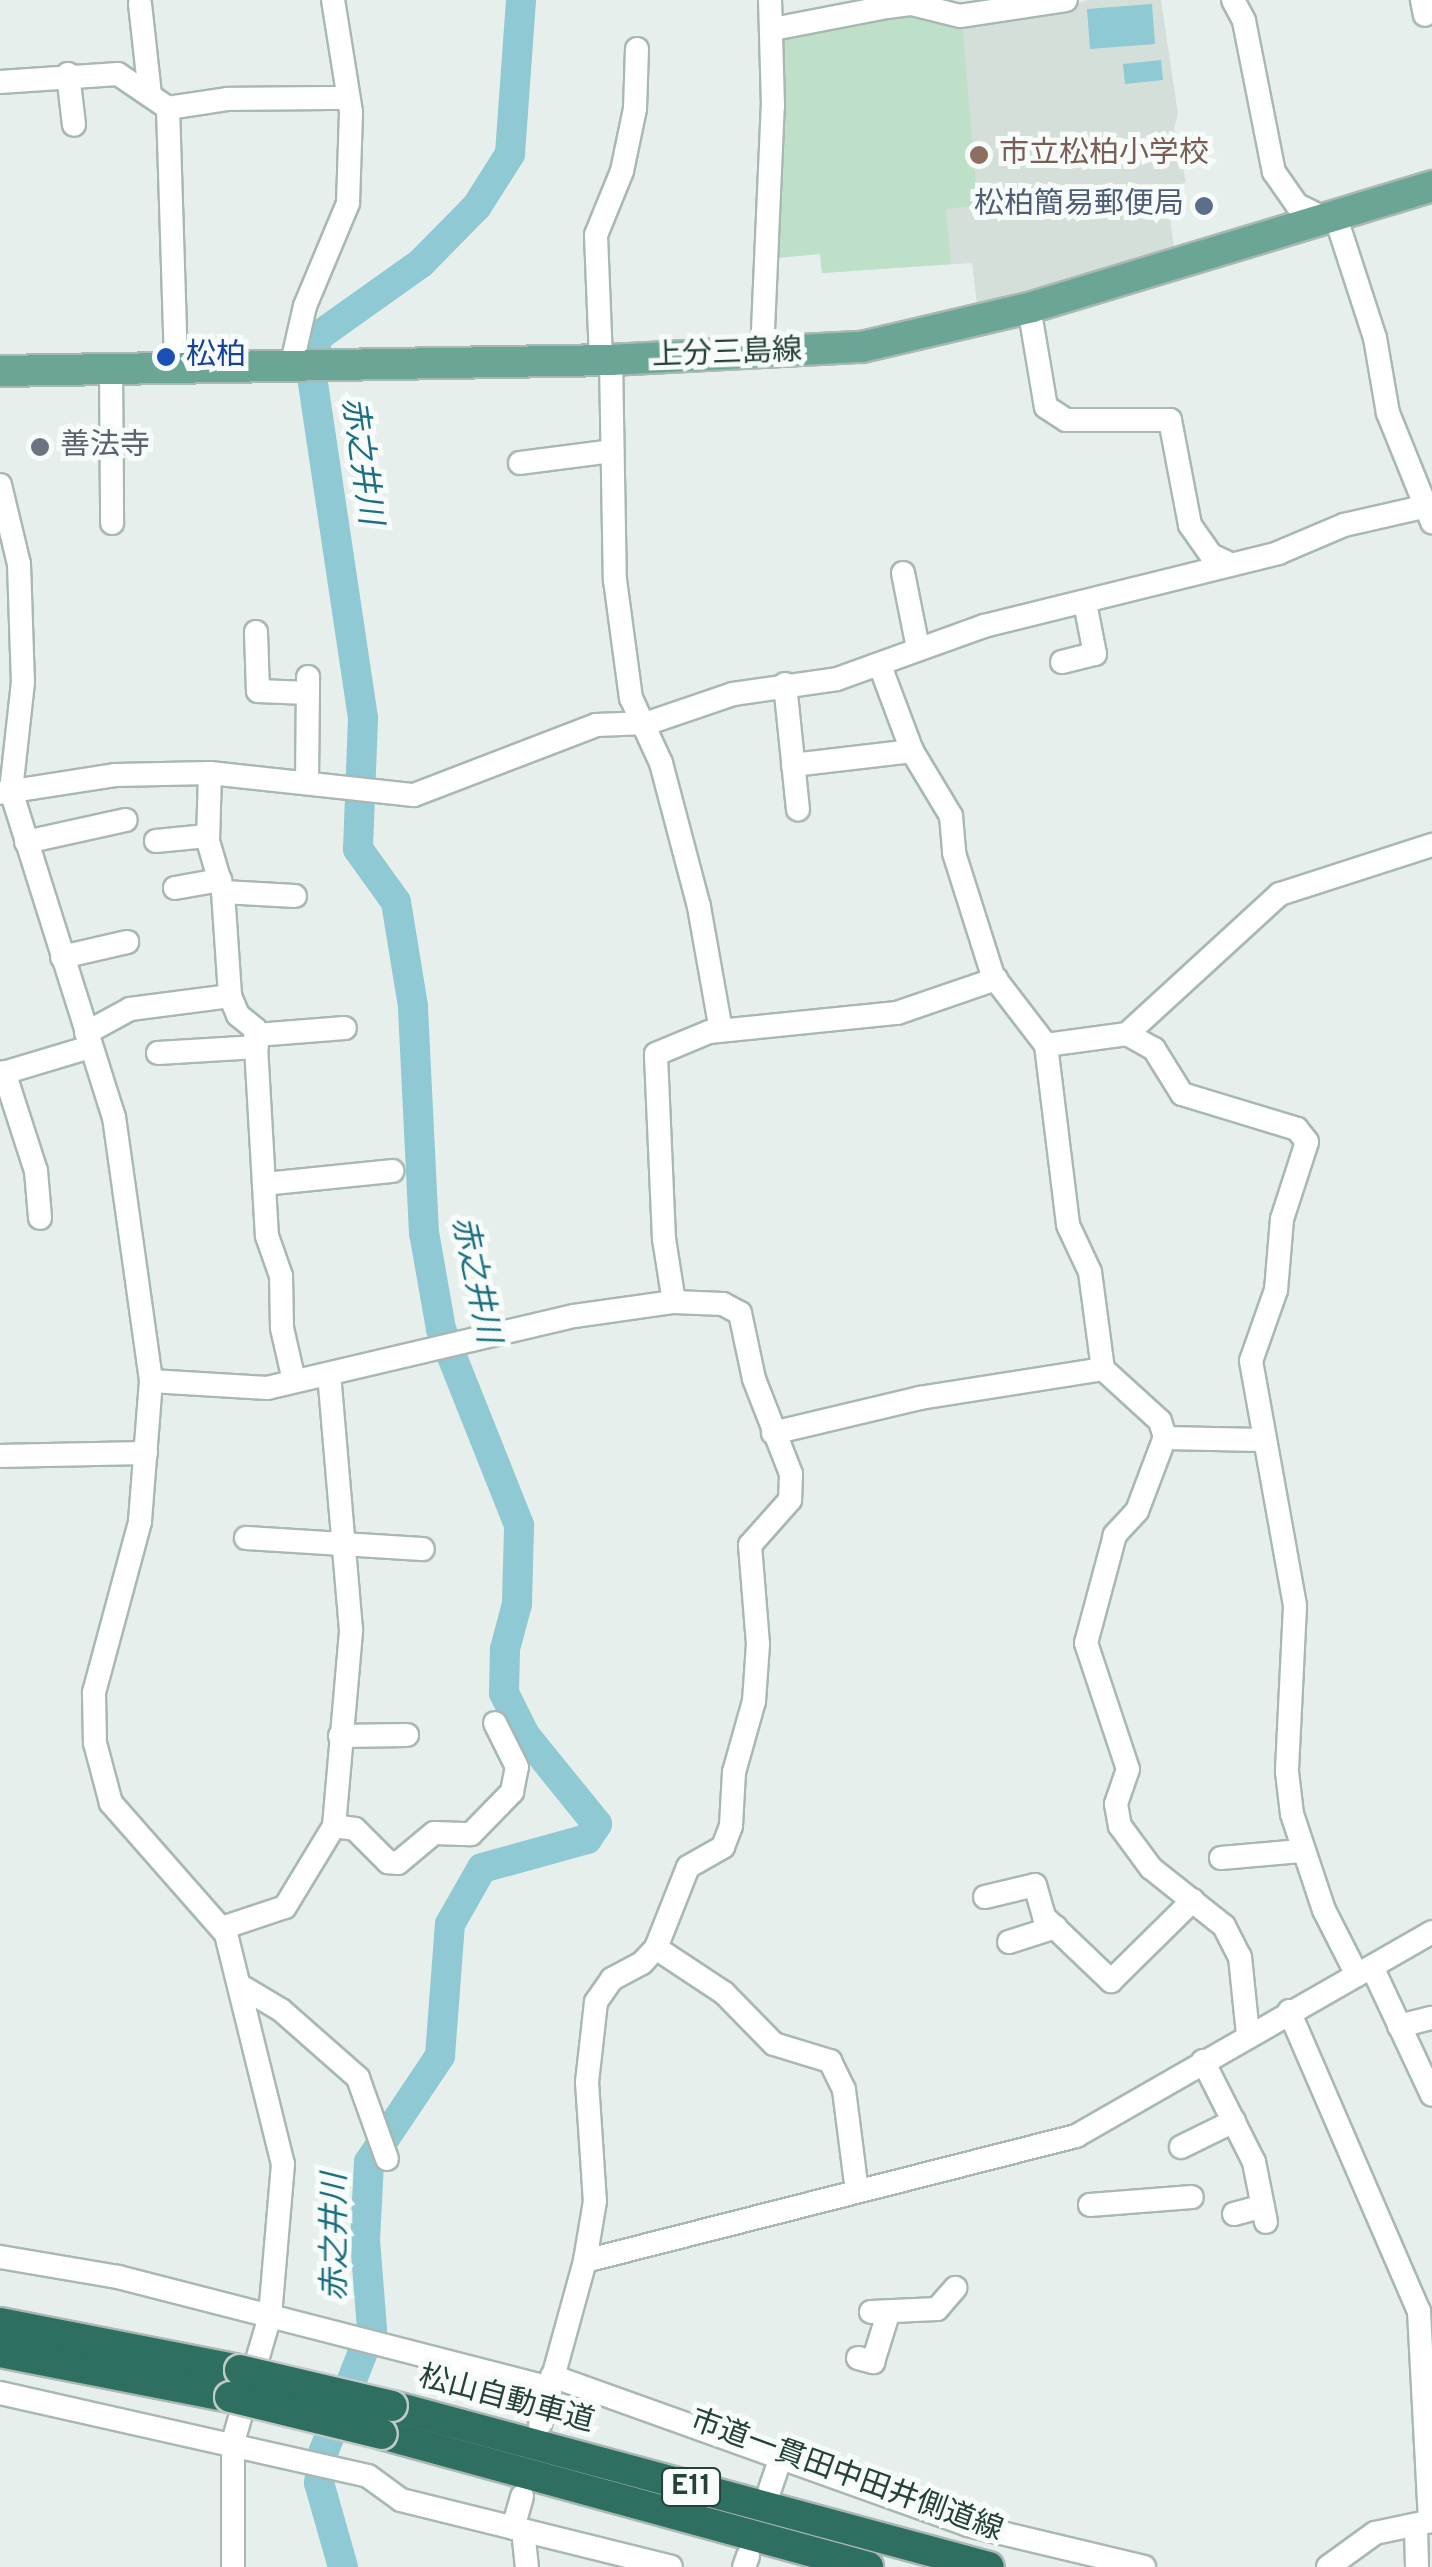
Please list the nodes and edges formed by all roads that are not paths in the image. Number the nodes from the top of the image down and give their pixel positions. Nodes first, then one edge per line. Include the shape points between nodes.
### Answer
1 (333, 0) edge
2 (770, 0) edge
3 (1066, 0) edge
4 (1233, 0) edge
5 (140, 4) dead end
6 (773, 29) junction
7 (637, 49) dead end
8 (0, 71) edge
9 (68, 74) junction
10 (0, 82) edge
11 (348, 98) junction
12 (159, 102) junction
13 (74, 125) dead end
14 (1432, 186) edge
15 (1329, 217) junction
16 (1029, 308) junction
17 (762, 353) junction
18 (606, 360) junction
19 (292, 363) junction
20 (176, 364) junction
21 (111, 365) junction
22 (0, 371) edge
23 (612, 452) junction
24 (520, 463) dead end
25 (0, 485) edge
26 (1427, 507) edge
27 (5, 523) edge
28 (112, 523) dead end
29 (1226, 562) junction
30 (903, 573) dead end
31 (1085, 604) junction
32 (256, 632) dead end
33 (918, 648) junction
34 (1062, 662) dead end
35 (874, 666) junction
36 (784, 684) junction
37 (648, 723) junction
38 (912, 751) junction
39 (793, 765) junction
40 (210, 773) junction
41 (306, 780) junction
42 (6, 792) edge
43 (798, 809) dead end
44 (126, 820) dead end
45 (207, 836) junction
46 (156, 841) dead end
47 (26, 842) junction
48 (1432, 845) edge
49 (222, 886) junction
50 (175, 888) dead end
51 (296, 896) dead end
52 (128, 942) dead end
53 (62, 957) junction
54 (996, 980) junction
55 (230, 996) junction
56 (345, 1028) dead end
57 (721, 1030) junction
58 (1126, 1034) junction
59 (88, 1040) junction
60 (256, 1041) junction
61 (1046, 1046) junction
62 (158, 1052) dead end
63 (2, 1073) edge
64 (392, 1171) dead end
65 (264, 1184) junction
66 (40, 1218) dead end
67 (674, 1302) junction
68 (1103, 1369) junction
69 (329, 1376) junction
70 (294, 1380) junction
71 (151, 1381) junction
72 (773, 1433) junction
73 (1164, 1438) junction
74 (1262, 1440) junction
75 (146, 1453) junction
76 (0, 1456) edge
77 (246, 1538) dead end
78 (342, 1542) junction
79 (423, 1549) dead end
80 (495, 1723) dead end
81 (406, 1735) dead end
82 (340, 1736) junction
83 (334, 1826) junction
84 (1301, 1851) junction
85 (1221, 1858) dead end
86 (985, 1898) dead end
87 (1193, 1900) junction
88 (1056, 1927) junction
89 (222, 1928) junction
90 (1432, 1932) edge
91 (1009, 1942) dead end
92 (656, 1948) junction
93 (1364, 1971) junction
94 (244, 1988) junction
95 (1289, 2011) junction
96 (1432, 2018) edge
97 (1400, 2026) junction
98 (1248, 2035) junction
99 (1204, 2061) junction
100 (1432, 2095) edge
101 (1234, 2121) junction
102 (1181, 2148) dead end
103 (386, 2159) dead end
104 (857, 2191) junction
105 (1192, 2197) dead end
106 (1090, 2205) dead end
107 (1234, 2214) dead end
108 (0, 2256) edge
109 (586, 2261) junction
110 (954, 2288) dead end
111 (270, 2316) junction
112 (0, 2323) edge
113 (0, 2352) edge
114 (858, 2358) dead end
115 (550, 2382) junction
116 (235, 2384) junction
117 (0, 2394) edge
118 (387, 2420) junction
119 (540, 2424) dead end
120 (233, 2442) junction
121 (781, 2457) junction
122 (770, 2489) dead end
123 (522, 2496) dead end
124 (1426, 2523) edge
125 (518, 2529) junction
126 (233, 2567) edge
127 (526, 2567) edge
128 (671, 2567) edge
129 (868, 2567) edge
130 (989, 2567) edge
131 (1144, 2567) edge
132 (1328, 2567) edge
133 (1418, 2567) edge

1 - 11 street
2 - 6 street
3 - 6 street via 960,16 899,5
4 - 15 street via 1244,22 1274,172 1296,204
5 - 12 street
6 - 17 street
7 - 18 street via 635,109 622,171 596,235
8 - 10 street
9 - 10 street
9 - 12 street via 118,74
9 - 13 street
11 - 12 street
11 - 19 street via 348,203 305,306
12 - 20 street
14 - 15 main road, 上分三島線
15 - 16 main road, 上分三島線
15 - 26 street via 1375,338 1388,414
16 - 17 main road, 上分三島線 via 862,347
16 - 29 street via 1046,407 1066,420 1170,420 1190,525 1210,555
17 - 18 main road, 上分三島線
18 - 19 main road, 上分三島線
18 - 23 street
19 - 20 main road, 上分三島線
20 - 21 main road, 上分三島線
21 - 22 main road, 上分三島線
21 - 28 street
23 - 24 street via 544,453
23 - 37 street via 615,580 631,698
25 - 27 street
26 - 29 street via 1344,525 1278,553
27 - 42 street via 23,682
29 - 31 street
30 - 33 street
31 - 33 street
31 - 34 street via 1096,654
32 - 41 street via 258,691 308,685
33 - 35 street
35 - 36 street via 837,679
35 - 38 street via 895,695
36 - 37 street
36 - 39 street
37 - 41 street via 596,725 414,794
37 - 57 street via 699,907
38 - 39 street
38 - 54 street via 951,816 954,854
39 - 43 street
40 - 41 street
40 - 42 street via 116,775
40 - 45 street
42 - 47 street
44 - 47 street
45 - 46 street
45 - 49 street
47 - 53 street
48 - 58 street via 1280,894
49 - 50 street
49 - 51 street
49 - 55 street
52 - 53 street
53 - 59 street
54 - 57 street via 897,1013
54 - 61 street
55 - 59 street via 130,1009
55 - 60 street
56 - 60 street
57 - 67 street via 656,1054 664,1239
58 - 61 street
58 - 74 street via 1154,1049 1182,1094 1296,1129 1306,1142 1282,1219 1276,1290 1252,1352
59 - 63 street
59 - 71 street via 117,1134
60 - 62 street
60 - 65 street
61 - 68 street via 1068,1225 1090,1272
63 - 66 street via 36,1170
64 - 65 street
65 - 70 street
67 - 69 street via 574,1316
67 - 72 street via 722,1304 740,1313
68 - 72 street via 920,1398
68 - 73 street via 1160,1421
69 - 70 street
69 - 78 street
70 - 71 street via 246,1390
71 - 75 street
72 - 92 street via 791,1474 790,1500 750,1545 758,1644 754,1701 732,1782 731,1826 723,1847 688,1867
73 - 74 street
73 - 87 street via 1137,1511 1115,1535 1086,1643 1128,1768 1116,1804 1120,1826 1151,1868
74 - 84 street via 1295,1606 1288,1772
75 - 76 street
75 - 89 street via 140,1522 94,1693 95,1743 111,1803
77 - 78 street
78 - 79 street
78 - 82 street via 351,1630
80 - 83 street via 517,1767 512,1792 472,1834 434,1833 398,1863 388,1862 355,1829
81 - 82 street
82 - 83 street
83 - 89 street via 286,1907
84 - 85 street
84 - 93 street
86 - 88 street via 1035,1885 1044,1916
87 - 88 street via 1111,1982
87 - 98 street via 1217,1916 1240,1957
88 - 91 street
89 - 94 street
90 - 93 street
92 - 104 street via 724,1993 774,2044 830,2062 844,2090
92 - 109 street via 612,1979 596,2002 587,2082 595,2201
93 - 95 street
93 - 97 street
94 - 103 street via 281,2010 358,2078
94 - 111 street via 283,2164
95 - 98 street
95 - 124 street via 1420,2311
96 - 97 street
97 - 100 street
98 - 99 street
99 - 101 street
99 - 104 street via 1076,2136
101 - 102 street
101 - 107 street via 1254,2162 1264,2214
104 - 109 street
105 - 106 street
108 - 111 street via 118,2277
109 - 115 street
110 - 114 street via 937,2309 880,2313 873,2362
111 - 115 street, 市道一貫田中田井側道線
111 - 120 street
112 - 116 highway, 松山自動車道 / E11
113 - 116 highway, 松山自動車道 / E11
115 - 119 street
115 - 121 street, 市道一貫田中田井側道線
116 - 118 highway, 松山自動車道 / E11, bridge
117 - 120 street
118 - 129 highway, 松山自動車道 / E11
118 - 130 highway, 松山自動車道 / E11
120 - 125 street via 368,2476 401,2500
120 - 126 street
121 - 122 street
121 - 131 street, 市道一貫田中田井側道線 via 968,2526
123 - 125 street
124 - 132 street via 1375,2533
124 - 133 street
125 - 127 street
125 - 128 street

